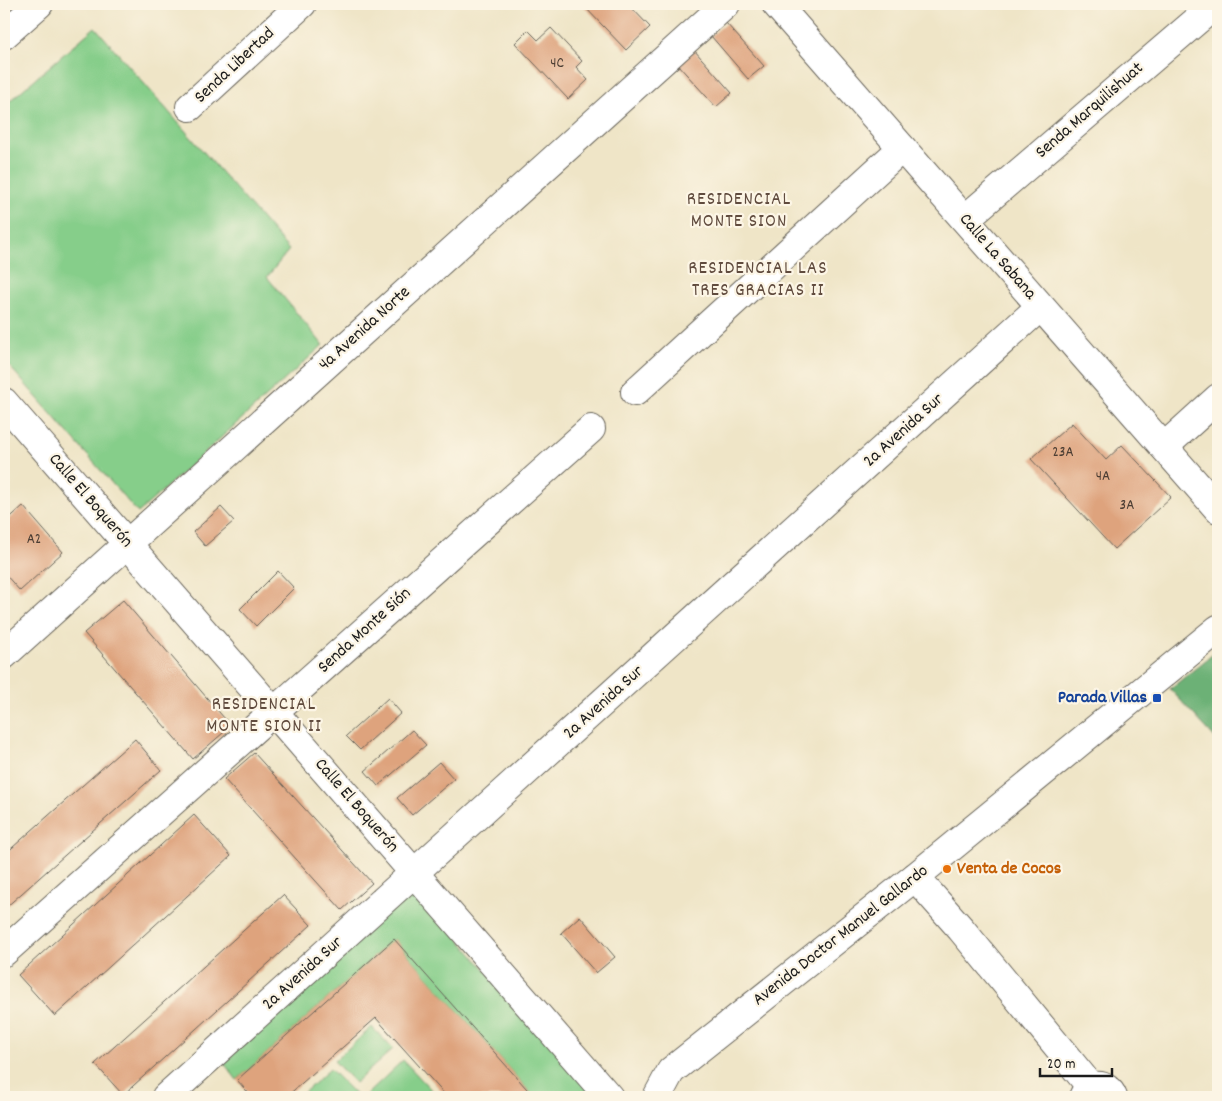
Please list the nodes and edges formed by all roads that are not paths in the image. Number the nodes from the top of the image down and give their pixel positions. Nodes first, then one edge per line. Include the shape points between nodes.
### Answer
1 (39, 4) edge
2 (302, 4) edge
3 (726, 4) edge
4 (776, 4) edge
5 (1216, 4) edge
6 (4, 34) edge
7 (190, 107) dead end
8 (902, 148) junction
9 (965, 219) junction
10 (1040, 307) junction
11 (635, 392) dead end
12 (1218, 398) edge
13 (4, 402) edge
14 (591, 429) dead end
15 (1164, 447) junction
16 (1218, 509) edge
17 (127, 544) junction
18 (1218, 629) edge
19 (4, 655) edge
20 (275, 712) junction
21 (415, 874) junction
22 (915, 877) junction
23 (4, 952) edge
24 (1095, 1094) edge
25 (166, 1097) edge
26 (609, 1097) edge
27 (657, 1097) edge

1 - 6 street
2 - 7 street, Senda Libertad
3 - 17 street, 4a Avenida Norte
4 - 8 street, Calle La Sabana
5 - 9 street, Senda Marquilishuat
8 - 9 street, Calle La Sabana
8 - 11 street
9 - 10 street, Calle La Sabana
10 - 15 street, Calle La Sabana
10 - 21 street, 2a Avenida Sur
12 - 15 street
13 - 17 street, Calle El Boquerón
14 - 20 street, Senda Monte Sión
15 - 16 street, Calle La Sabana
17 - 19 street, 4a Avenida Norte
17 - 20 street, Calle El Boquerón
18 - 22 street, Avenida Doctor Manuel Gallardo
20 - 21 street, Calle El Boquerón
20 - 23 street, Senda Monte Sión
21 - 25 street, 2a Avenida Sur
21 - 26 street, Calle El Boquerón
22 - 24 street
22 - 27 street, Avenida Doctor Manuel Gallardo via 671,1071

